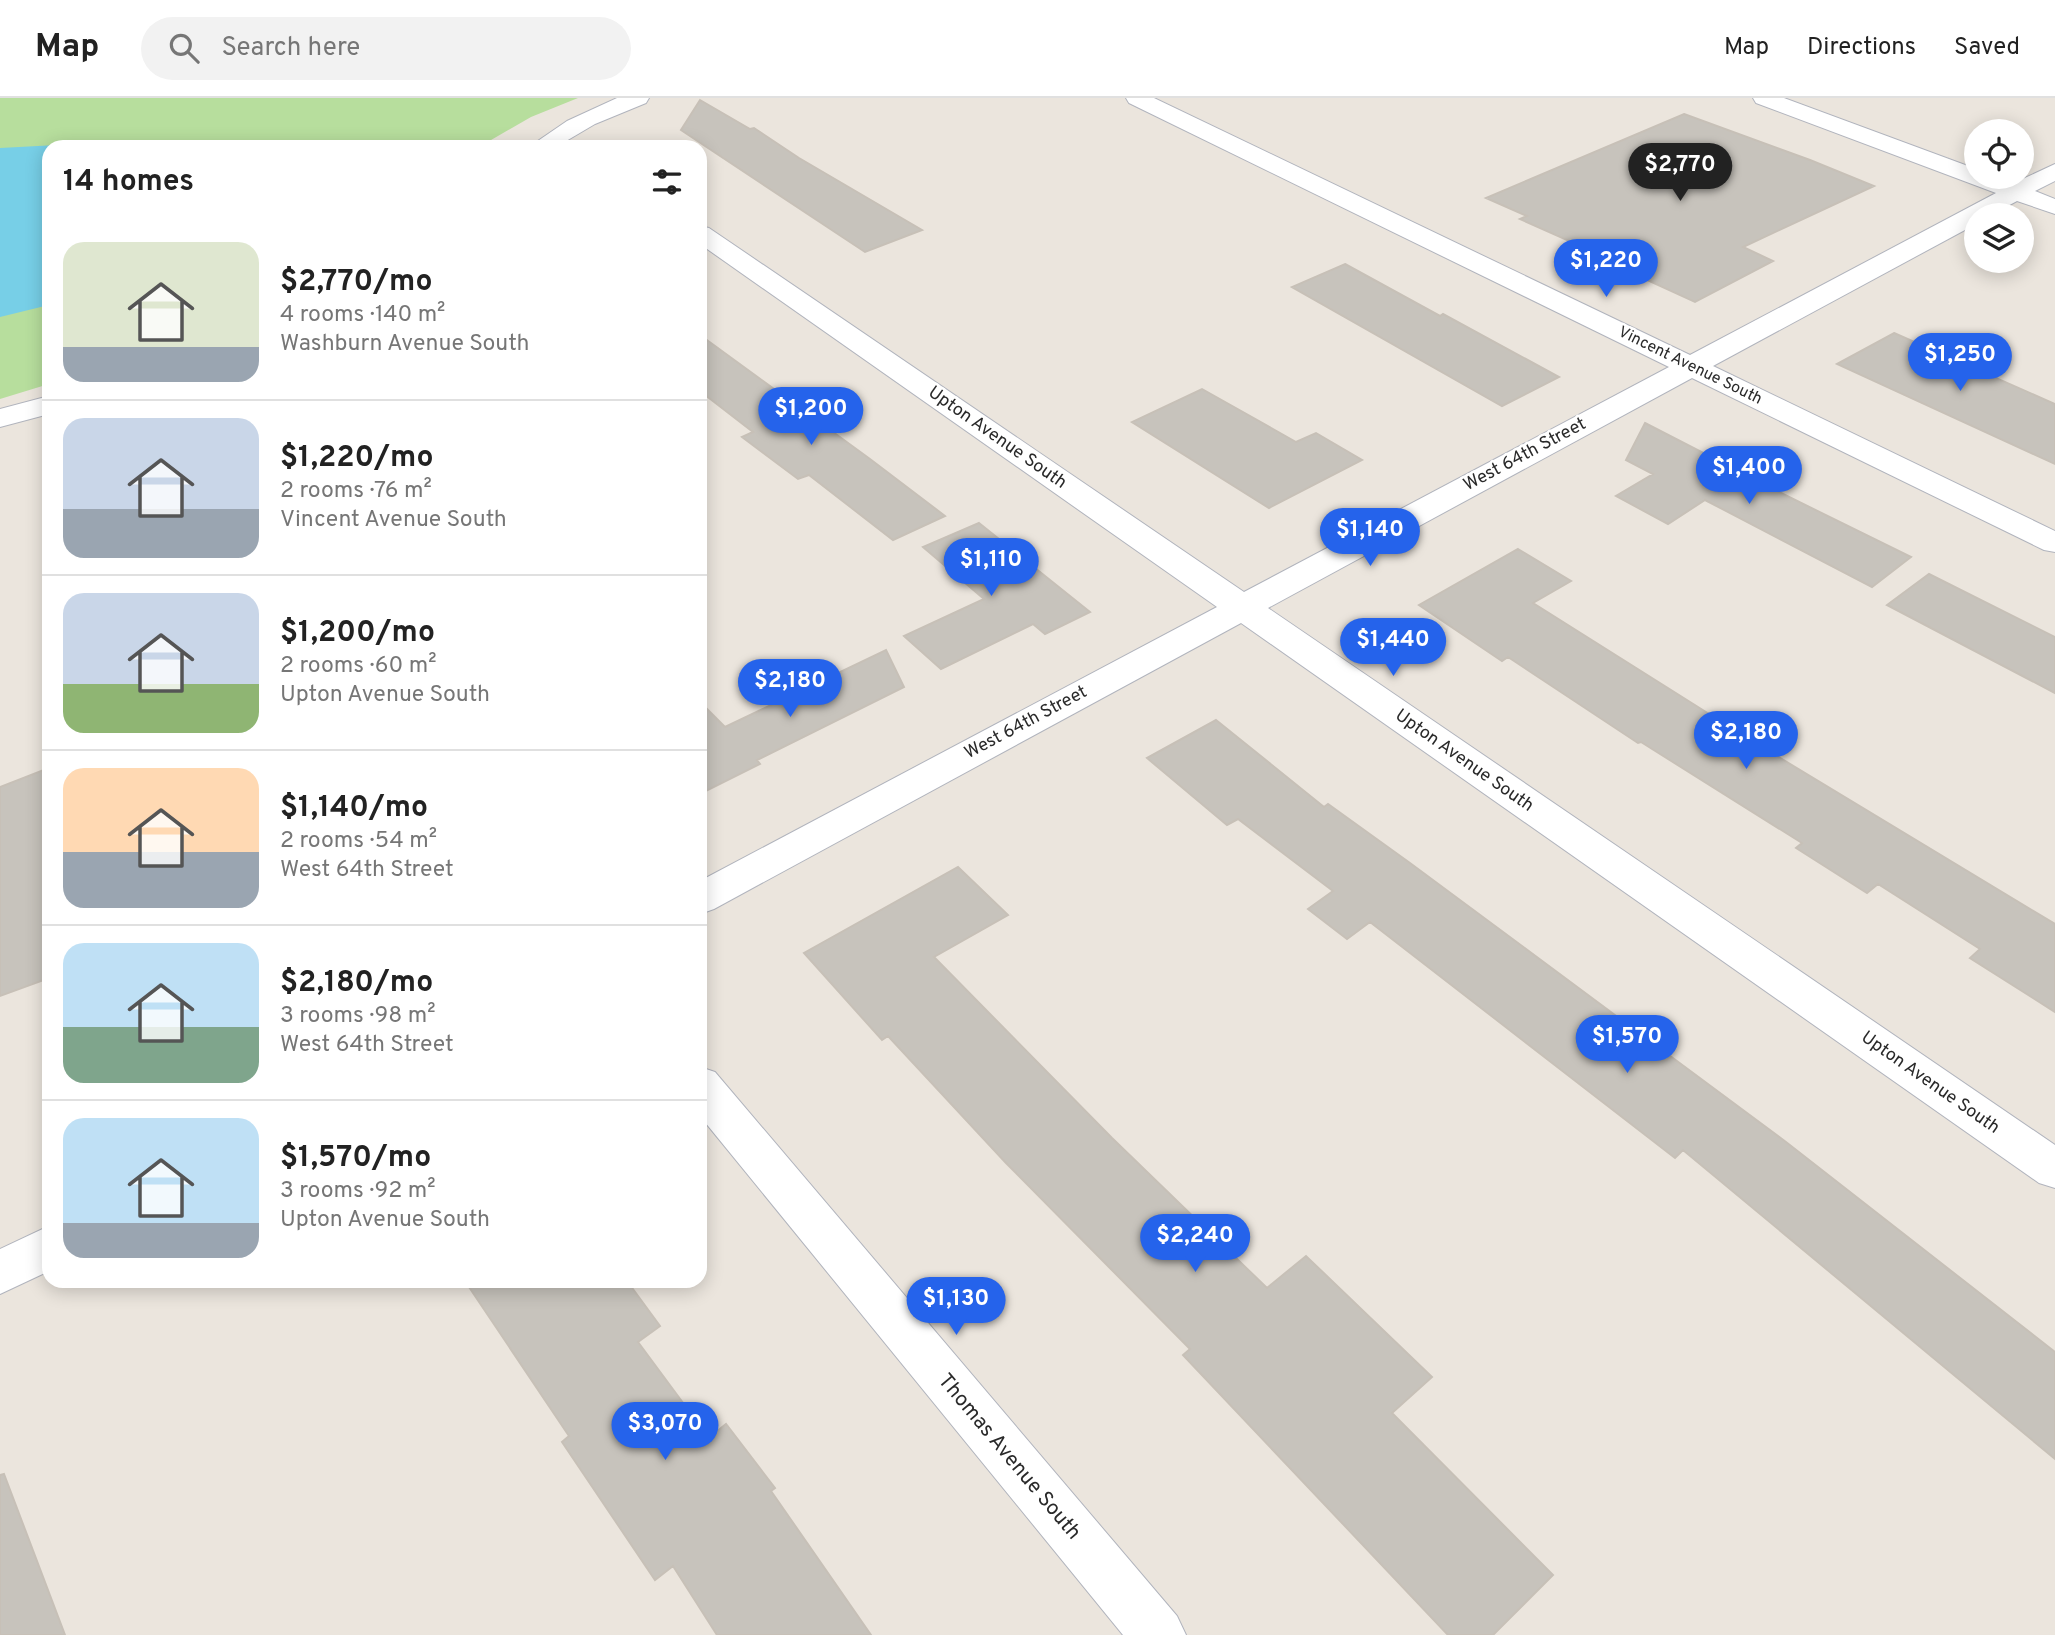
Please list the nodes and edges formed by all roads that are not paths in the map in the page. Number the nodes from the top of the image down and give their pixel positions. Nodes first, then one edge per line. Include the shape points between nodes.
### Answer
1 (638, 98) edge
2 (1137, 98) edge
3 (1764, 98) edge
4 (562, 140) edge
5 (2055, 171) edge
6 (2015, 192) junction
7 (2055, 207) edge
8 (707, 238) edge
9 (1690, 366) junction
10 (42, 407) edge
11 (0, 418) edge
12 (2055, 543) edge
13 (1242, 607) junction
14 (707, 894) edge
15 (707, 1093) edge
16 (2055, 1169) edge
17 (42, 1251) edge
18 (0, 1273) edge
19 (1158, 1635) edge

1 - 4 street via 612,107
2 - 9 street, Vincent Avenue South
3 - 6 street
5 - 6 street, West 64th Street
6 - 7 street
6 - 9 street, West 64th Street
8 - 13 street, Upton Avenue South
9 - 12 street, Vincent Avenue South
9 - 13 street, West 64th Street
10 - 11 street
13 - 14 street, West 64th Street
13 - 16 street, Upton Avenue South
15 - 19 street, Thomas Avenue South
17 - 18 street

